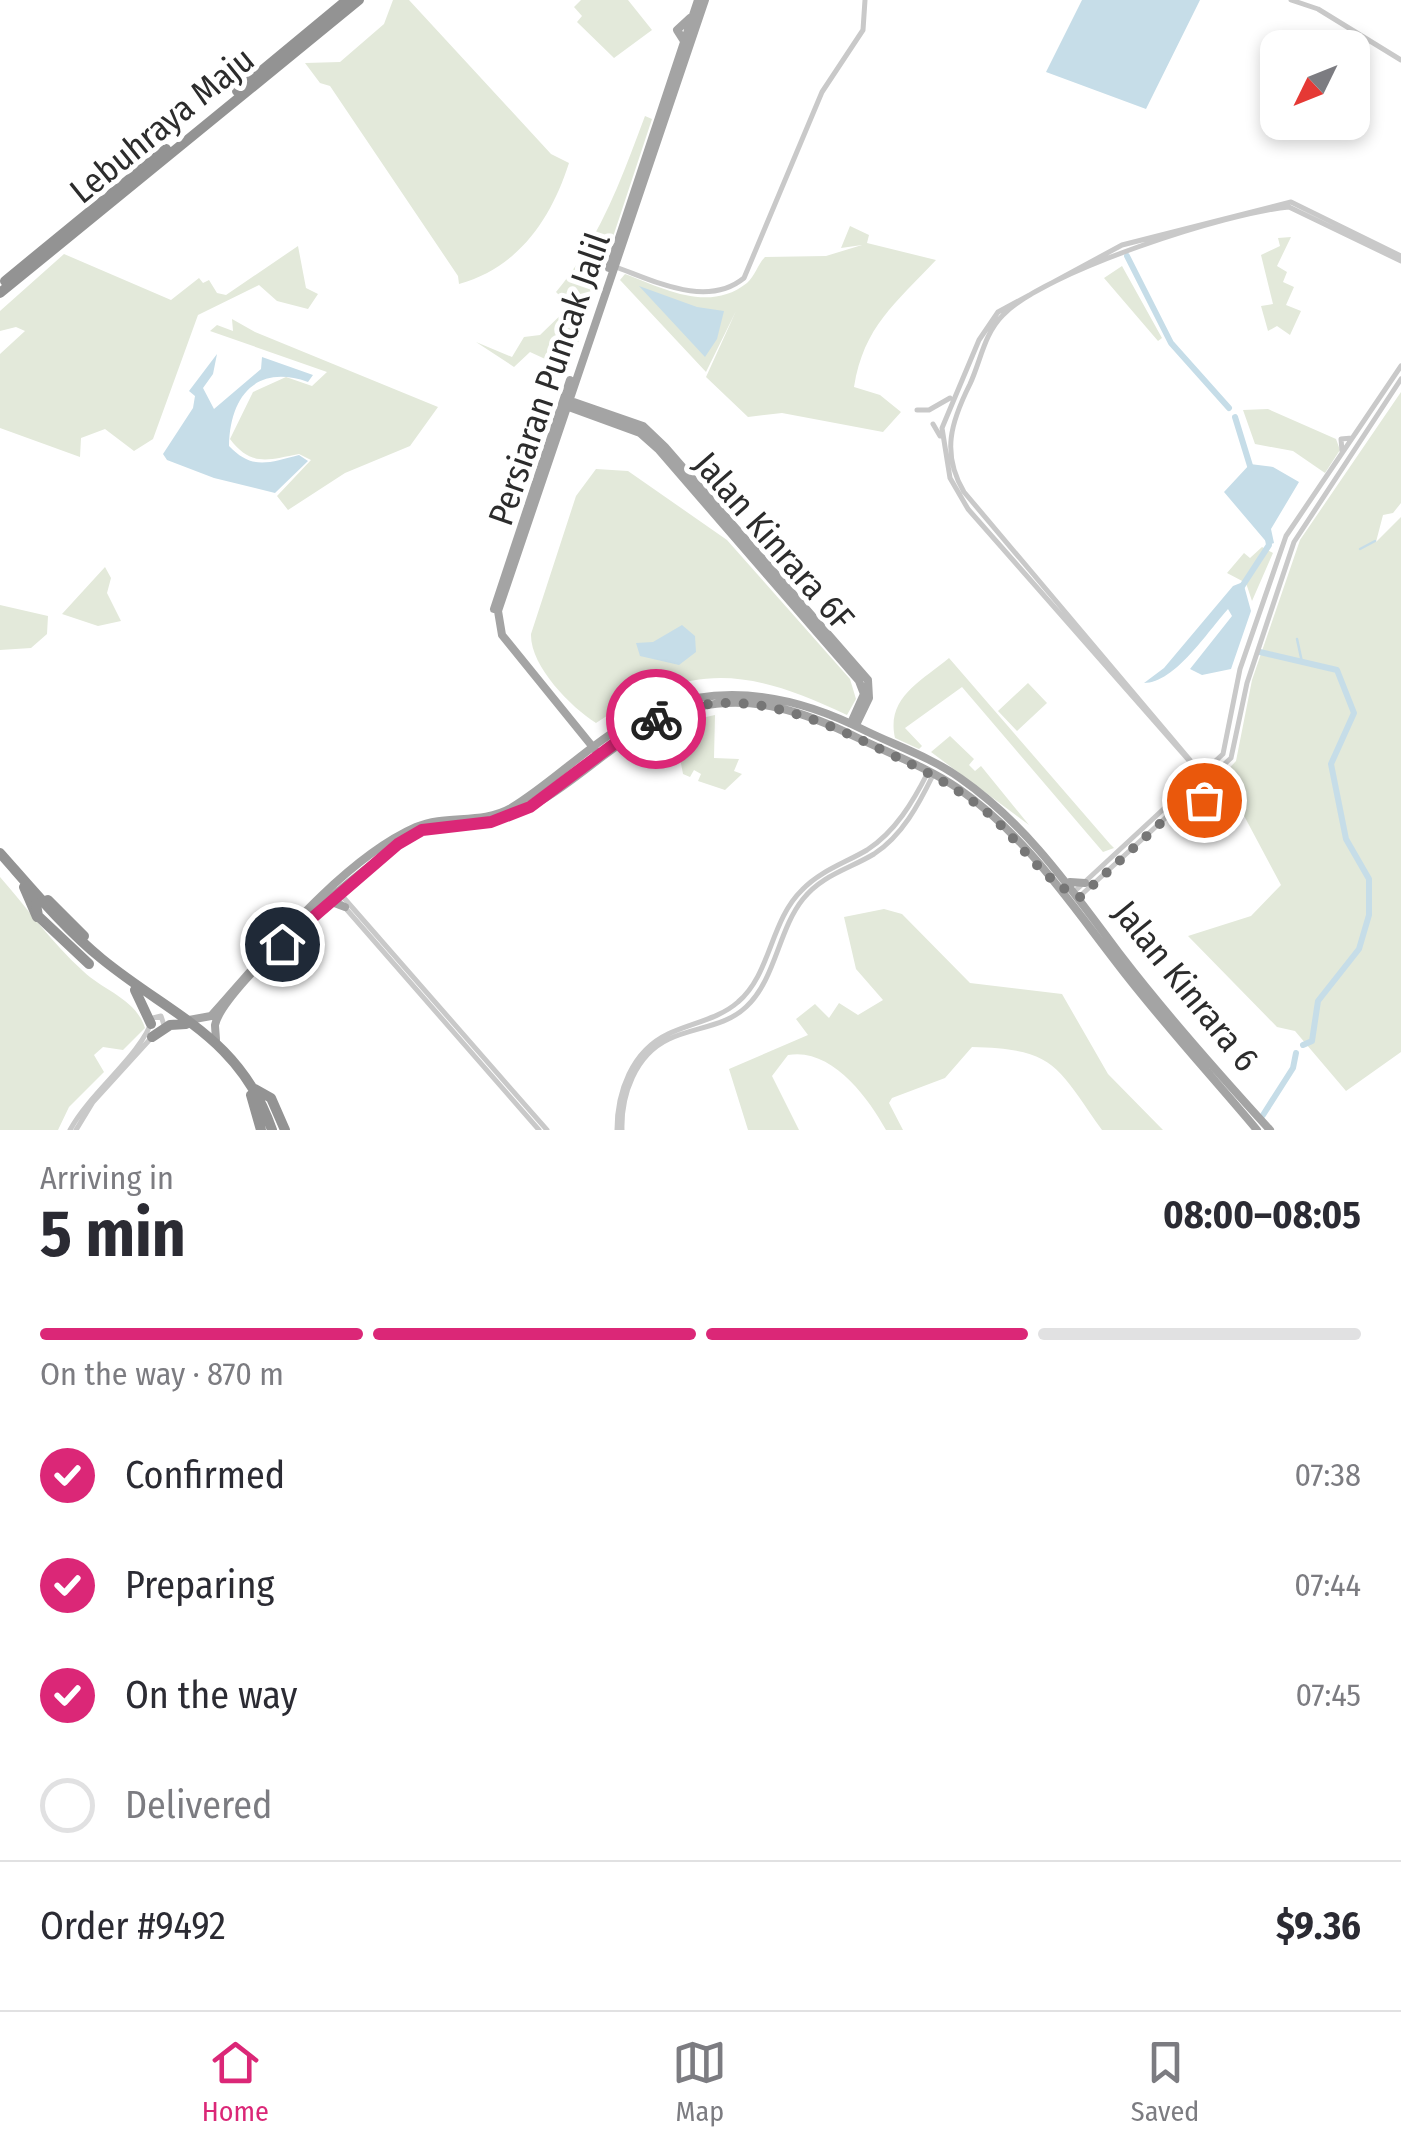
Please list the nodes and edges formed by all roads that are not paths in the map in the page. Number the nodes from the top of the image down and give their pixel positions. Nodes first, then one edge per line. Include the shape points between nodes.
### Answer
1 (348, 0) edge
2 (359, 0) edge
3 (702, 0) edge
4 (865, 0) edge
5 (1291, 0) edge
6 (1401, 60) edge
7 (1401, 258) edge
8 (613, 266) junction
9 (0, 284) edge
10 (0, 293) edge
11 (1401, 366) edge
12 (1401, 379) edge
13 (574, 386) junction
14 (952, 396) junction
15 (566, 402) junction
16 (584, 409) junction
17 (916, 410) dead end
18 (564, 420) junction
19 (933, 424) dead end
20 (1354, 436) junction
21 (942, 438) junction
22 (1342, 454) junction
23 (536, 494) junction
24 (1049, 598) junction
25 (800, 713) junction
26 (858, 714) junction
27 (841, 718) junction
28 (855, 726) junction
29 (608, 737) junction
30 (625, 737) junction
31 (887, 746) junction
32 (590, 749) junction
33 (1211, 766) junction
34 (1196, 768) junction
35 (928, 775) junction
36 (1202, 775) junction
37 (1207, 781) junction
38 (1192, 784) junction
39 (979, 793) junction
40 (1187, 799) junction
41 (1207, 800) dead end
42 (0, 845) edge
43 (3, 858) edge
44 (848, 859) junction
45 (1066, 879) junction
46 (1087, 886) junction
47 (24, 887) junction
48 (333, 891) junction
49 (1078, 899) junction
50 (345, 907) joint
51 (90, 964) junction
52 (105, 965) junction
53 (135, 990) junction
54 (188, 1022) junction
55 (151, 1024) junction
56 (152, 1037) junction
57 (216, 1040) junction
58 (253, 1092) junction
59 (73, 1130) edge
60 (273, 1130) edge
61 (538, 1130) edge
62 (546, 1130) edge
63 (620, 1130) edge
64 (1256, 1130) edge
65 (1270, 1130) edge

1 - 9 highway, Lebuhraya Maju
2 - 10 highway, Lebuhraya Maju
3 - 8 main road, Persiaran Puncak Jalil
3 - 8 main road, Persiaran Puncak Jalil
4 - 8 street via 864,30 822,92 744,278 700,294
5 - 6 street via 1318,9
7 - 14 street via 1291,202 1122,245 1002,308
7 - 24 street via 1284,208 1116,253 1006,310 987,338 948,444 964,492
8 - 13 main road, Persiaran Puncak Jalil
8 - 15 main road, Persiaran Puncak Jalil
11 - 20 street
12 - 37 street via 1294,542 1247,683 1236,746
13 - 15 main road, Persiaran Puncak Jalil
13 - 16 main road
14 - 17 street via 930,410
14 - 21 street
15 - 16 main road, Jalan Kinrara 6F
15 - 18 main road, Persiaran Puncak Jalil
15 - 23 main road, Persiaran Puncak Jalil
16 - 18 main road
16 - 26 main road, Jalan Kinrara 6F via 643,426 868,680 869,698
18 - 23 main road, Persiaran Puncak Jalil
19 - 21 street
20 - 22 street
20 - 22 street via 1341,439
21 - 24 street via 958,494
22 - 33 street via 1286,536 1240,669 1226,747
23 - 32 main road, Persiaran Puncak Jalil via 498,595 494,628
24 - 34 street
25 - 28 main road
25 - 30 main road, Jalan Kinrara 6 via 774,705 704,705
25 - 31 main road, Jalan Kinrara 6
26 - 27 main road
26 - 28 main road, Jalan Kinrara 6F
27 - 28 main road
27 - 29 main road via 776,697 717,694 662,706
28 - 31 main road
29 - 32 main road
29 - 32 main road
30 - 32 main road
30 - 32 main road, Jalan Kinrara 6
31 - 35 main road, Jalan Kinrara 6
31 - 39 main road, Jalan Kinrara 6 via 957,776
32 - 48 main road via 505,811 418,826
32 - 48 main road via 518,813 422,830
33 - 34 street
33 - 36 street
34 - 36 street
34 - 38 street
35 - 39 main road, Jalan Kinrara 6
35 - 44 street via 892,828
35 - 49 main road, Jalan Kinrara 6 via 1003,826 1058,887
36 - 37 street
36 - 38 street
37 - 40 street
38 - 46 street
39 - 45 main road, Jalan Kinrara 6
40 - 41 street
40 - 46 street
42 - 43 highway
43 - 47 highway
43 - 52 highway
44 - 63 street via 804,897 745,1008 670,1038 650,1054 629,1084
44 - 63 street via 819,875 782,914 740,1001 667,1034 638,1060 622,1090
45 - 46 main road
45 - 49 main road, Jalan Kinrara 6
46 - 49 main road
46 - 49 street
47 - 51 highway via 42,924
47 - 52 highway
48 - 50 main road
48 - 54 main road via 253,964 211,1016
48 - 57 main road via 256,968 216,1020
48 - 62 street
49 - 64 main road, Jalan Kinrara 6 via 1116,963
49 - 65 main road, Jalan Kinrara 6
50 - 61 street
51 - 52 highway
51 - 52 highway, bridge via 38,916 36,904 48,900
52 - 53 highway
52 - 54 highway
53 - 54 highway
53 - 55 highway
54 - 56 highway
54 - 57 highway
54 - 58 highway
55 - 56 street via 158,1016 165,1022
55 - 59 street via 98,1087
56 - 59 street
57 - 58 highway
58 - 60 highway
58 - 60 highway via 258,1116
58 - 60 highway via 269,1104
58 - 60 highway via 271,1098

